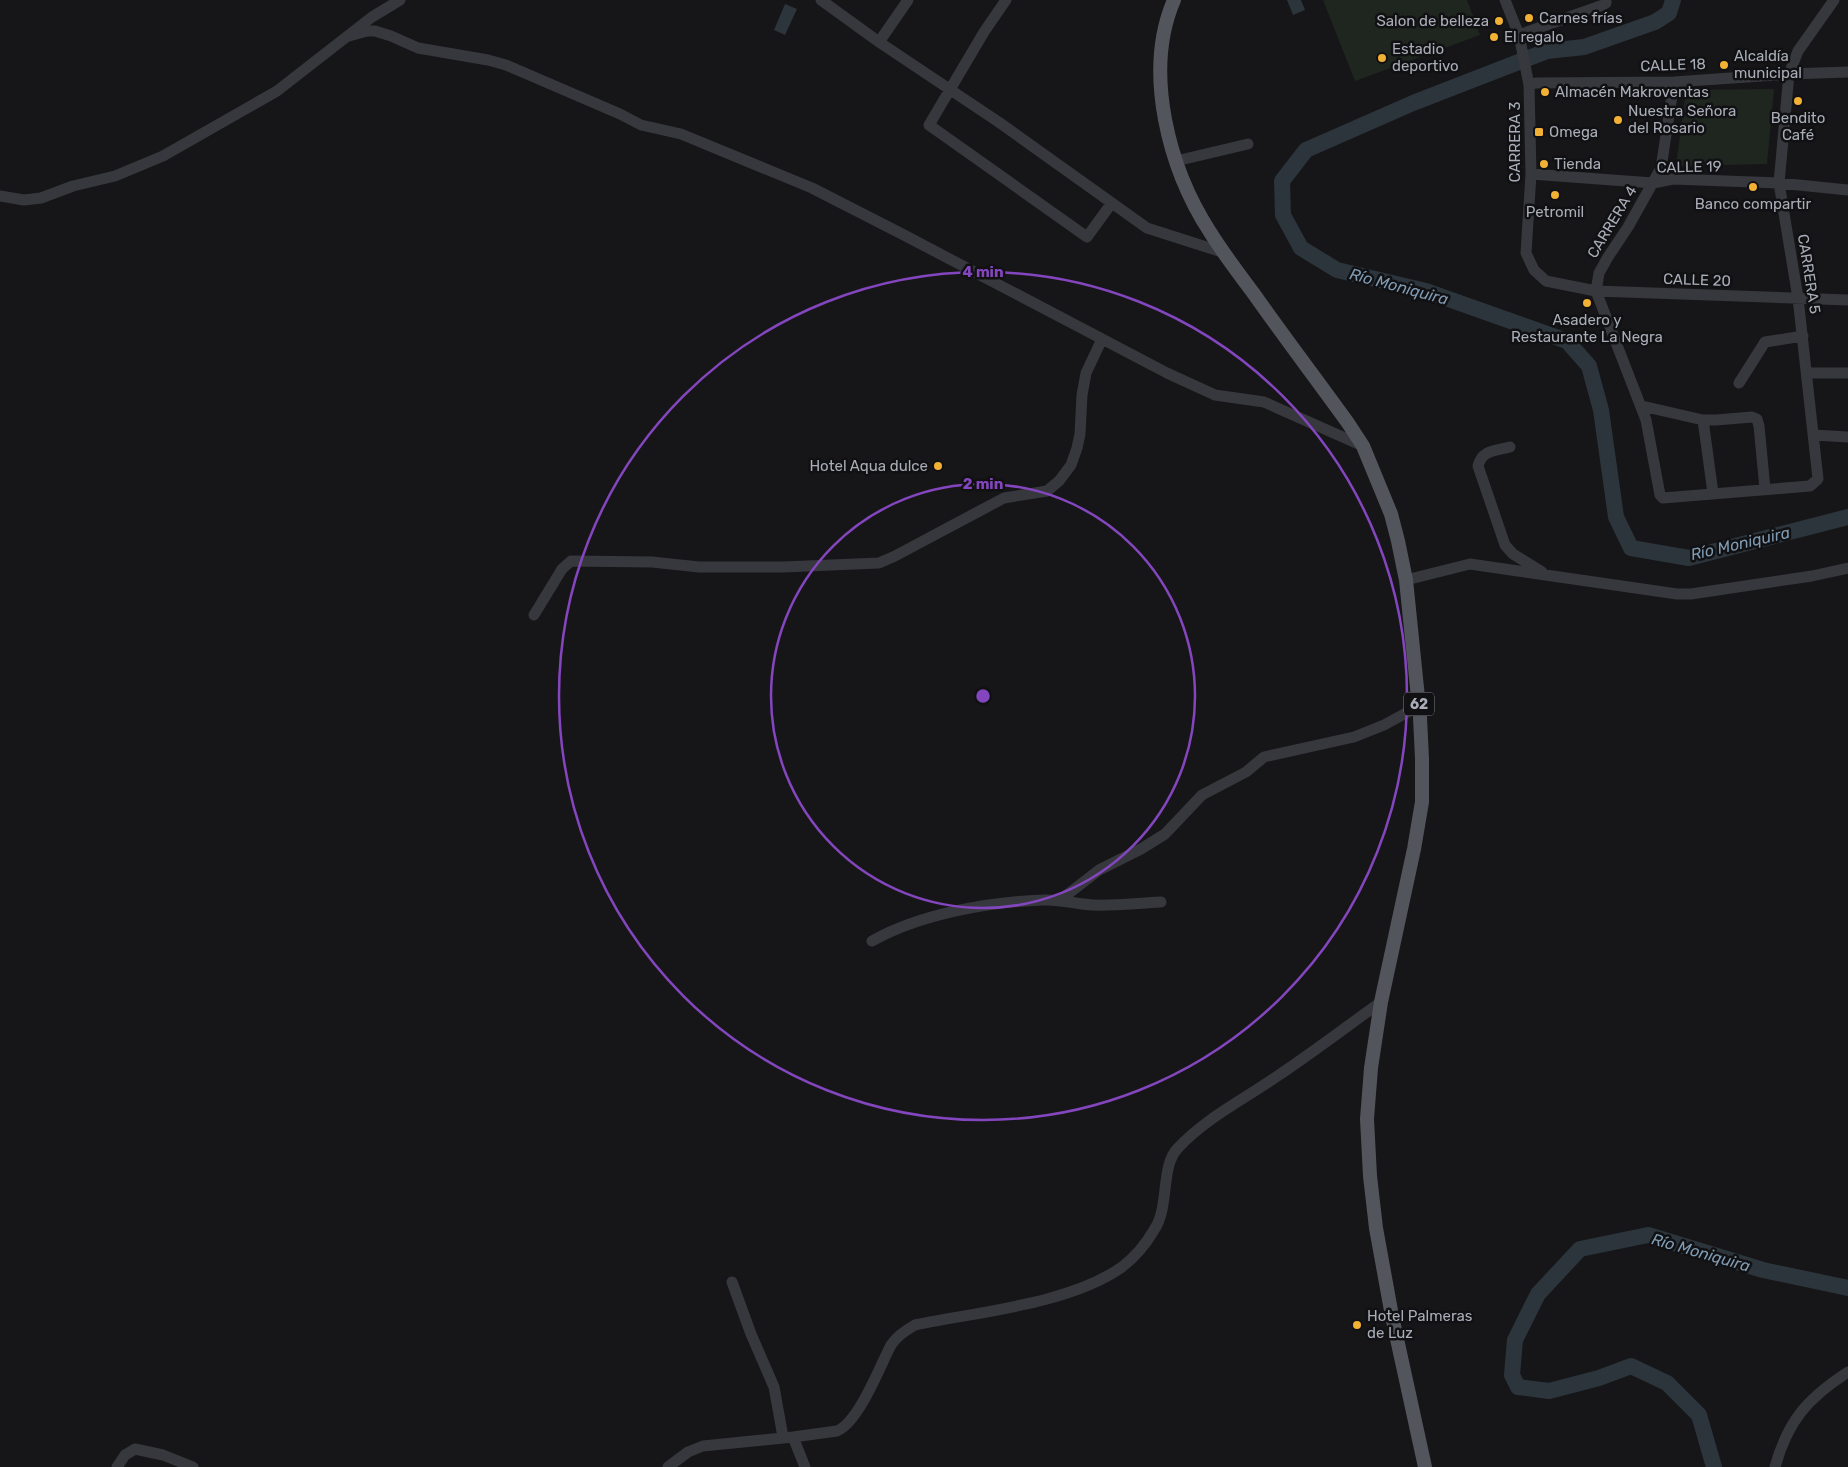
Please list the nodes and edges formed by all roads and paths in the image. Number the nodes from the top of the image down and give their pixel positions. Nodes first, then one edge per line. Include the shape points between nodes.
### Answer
1 (400, 0) edge
2 (821, 0) edge
3 (908, 0) edge
4 (1006, 0) edge
5 (1174, 0) edge
6 (1505, 0) edge
7 (1606, 0) edge
8 (1834, 0) edge
9 (1519, 35) junction
10 (349, 36) junction
11 (879, 42) junction
12 (1848, 72) edge
13 (1789, 74) junction
14 (1529, 80) junction
15 (1674, 82) junction
16 (951, 89) junction
17 (1248, 144) dead end
18 (1176, 161) junction
19 (1531, 174) junction
20 (1653, 183) junction
21 (1779, 183) junction
22 (1848, 190) edge
23 (0, 196) edge
24 (1111, 204) junction
25 (1225, 253) junction
26 (1546, 281) joint
27 (1596, 291) junction
28 (1798, 298) junction
29 (1848, 300) edge
30 (1803, 336) junction
31 (1102, 339) junction
32 (1807, 373) junction
33 (1848, 374) edge
34 (1739, 383) dead end
35 (1642, 406) junction
36 (1704, 420) junction
37 (1814, 435) junction
38 (1848, 436) edge
39 (1363, 446) junction
40 (1510, 446) dead end
41 (1766, 489) junction
42 (1714, 492) junction
43 (1848, 568) edge
44 (1549, 575) junction
45 (1406, 580) junction
46 (534, 614) dead end
47 (1419, 706) junction
48 (1059, 901) junction
49 (1161, 902) dead end
50 (872, 941) dead end
51 (1382, 1002) junction
52 (732, 1282) dead end
53 (1848, 1372) edge
54 (788, 1437) junction
55 (117, 1467) edge
56 (193, 1467) edge
57 (668, 1467) edge
58 (805, 1467) edge
59 (1425, 1467) edge
60 (1775, 1467) edge

1 - 10 street
2 - 11 street
3 - 11 street
4 - 16 street
5 - 18 main road, 62 via 1165,24 1161,75 1162,111
6 - 9 street, CARRERA 3
7 - 9 street via 1604,5
8 - 13 street, CARRERA 5 via 1798,50
9 - 14 street, CARRERA 3
10 - 23 street via 277,91 163,156 115,176 72,186 41,198 24,200
10 - 31 street via 375,31 424,49 497,63 620,114 641,126 681,134 712,146 812,188
11 - 16 street
12 - 13 street, CALLE 18
13 - 15 street, CALLE 18
13 - 21 street, CARRERA 5
14 - 15 street, CALLE 18 via 1536,83
14 - 19 street, CARRERA 3
15 - 20 street, CARRERA 4 via 1661,168
16 - 24 street
16 - 24 street via 929,125 1087,237
17 - 18 street
18 - 25 main road, 62 via 1209,232
19 - 20 street, CALLE 19
19 - 26 street, CARRERA 3 via 1526,253 1534,270
20 - 21 street, CALLE 19 via 1673,179
20 - 27 street, CARRERA 4 via 1599,273
21 - 22 street, CALLE 19
21 - 28 street, CARRERA 5
24 - 25 street via 1148,228
25 - 39 main road, 62
26 - 27 street, CALLE 20
27 - 28 street, CALLE 20
27 - 35 street
28 - 29 street, CALLE 20
28 - 30 street, CARRERA 5
30 - 32 street, CARRERA 5
30 - 34 street via 1765,342
31 - 39 street via 1215,395 1264,402
31 - 46 street via 1086,373 1080,434 1074,458 1059,482 1047,491 1004,498 879,563 699,567 571,561 562,569
32 - 33 street
32 - 37 street, CARRERA 5
35 - 36 street
35 - 42 street via 1661,497
36 - 41 street via 1756,419
36 - 42 street
37 - 38 street
37 - 41 street, CARRERA 5 via 1818,479 1815,484
39 - 45 main road, 62 via 1391,514
40 - 44 street via 1485,454 1478,466 1505,545 1513,554
41 - 42 street
43 - 44 street via 1677,594
44 - 45 street via 1470,564
45 - 47 main road, 62
47 - 48 street via 1354,737 1264,757 1246,772 1202,796 1165,834 1099,870
47 - 51 main road, 62 via 1422,802
48 - 49 street via 1093,905
48 - 50 street via 972,908 908,925
51 - 54 street via 1199,1128 1176,1150 1169,1160 1166,1192 1156,1228 1123,1266 1104,1278 1051,1297 915,1325 891,1345 860,1407 848,1423 837,1431
51 - 59 main road, 62 via 1366,1119 1370,1176 1392,1316
52 - 54 street via 774,1387
53 - 60 street via 1825,1386 1805,1407 1787,1433
54 - 57 street via 704,1446 688,1452
54 - 58 street
55 - 56 street via 125,1455 135,1449

